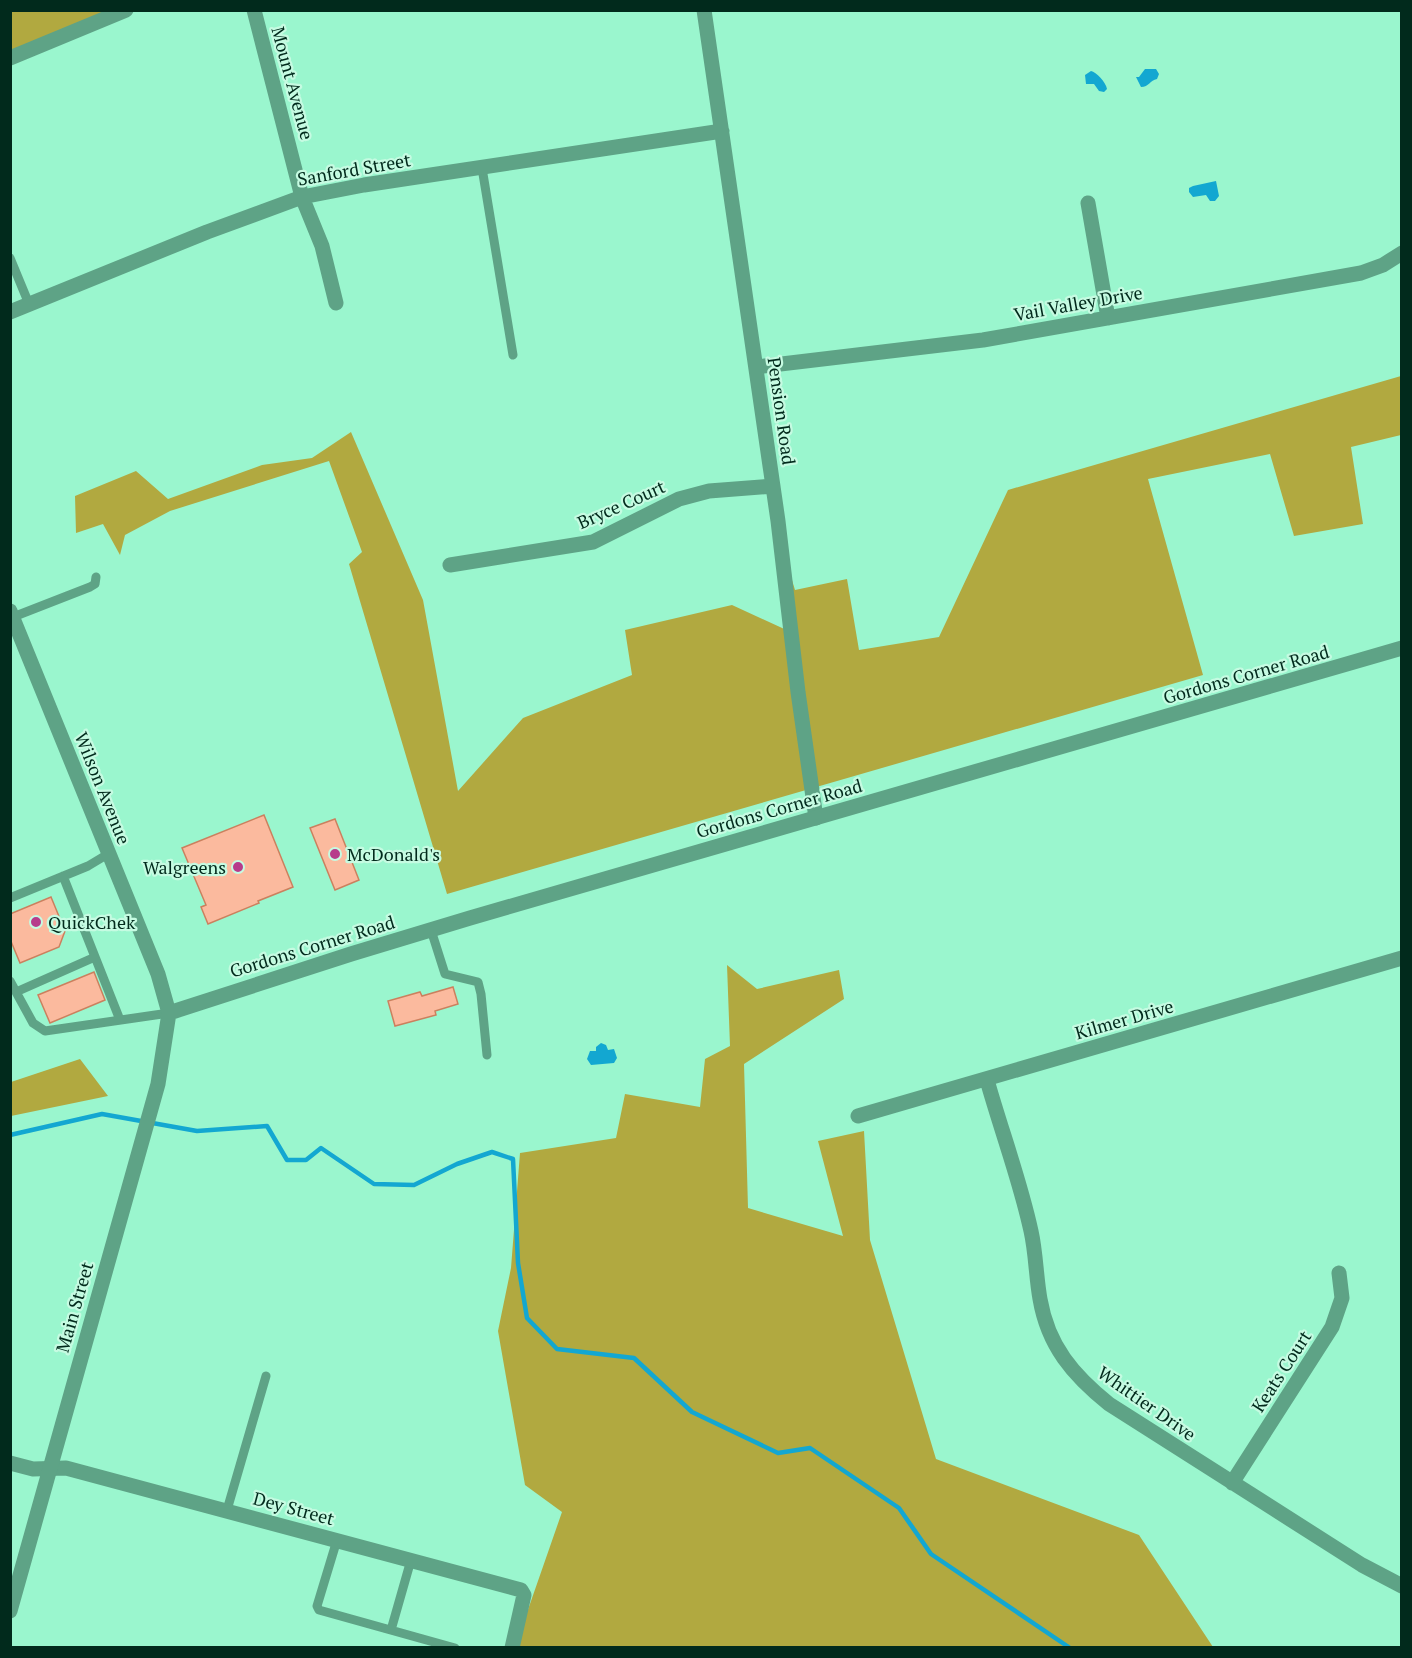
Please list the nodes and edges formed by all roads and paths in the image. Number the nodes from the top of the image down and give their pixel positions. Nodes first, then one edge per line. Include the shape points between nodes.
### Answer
1 (126, 10) edge
2 (254, 10) edge
3 (704, 10) edge
4 (10, 58) edge
5 (722, 131) junction
6 (482, 168) junction
7 (302, 197) junction
8 (1088, 203) dead end
9 (1401, 254) edge
10 (10, 258) edge
11 (336, 303) dead end
12 (29, 304) junction
13 (10, 312) edge
14 (1108, 318) junction
15 (513, 355) dead end
16 (756, 367) junction
17 (773, 486) junction
18 (450, 565) dead end
19 (96, 577) dead end
20 (12, 614) edge
21 (1401, 648) edge
22 (816, 818) junction
23 (108, 854) junction
24 (63, 876) junction
25 (10, 898) edge
26 (431, 930) junction
27 (95, 957) junction
28 (1401, 958) edge
29 (10, 981) edge
30 (16, 992) junction
31 (169, 1013) junction
32 (120, 1020) junction
33 (487, 1055) dead end
34 (987, 1080) junction
35 (858, 1116) dead end
36 (1339, 1274) dead end
37 (266, 1376) dead end
38 (10, 1463) edge
39 (50, 1468) junction
40 (1232, 1483) junction
41 (227, 1510) junction
42 (337, 1540) junction
43 (411, 1560) junction
44 (1401, 1586) edge
45 (10, 1611) edge
46 (392, 1630) junction
47 (455, 1647) edge
48 (512, 1647) edge

1 - 4 street
2 - 7 street, Mount Avenue
3 - 5 street, Pension Road
5 - 6 street, Sanford Street
5 - 16 street, Pension Road
6 - 7 street, Sanford Street
6 - 15 lane
7 - 11 street, Mount Avenue via 322,246
7 - 12 street, Sanford Street
8 - 14 street
9 - 14 street, Vail Valley Drive via 1361,273
10 - 12 lane
12 - 13 street, Sanford Street
14 - 16 street, Vail Valley Drive via 983,340
16 - 17 street, Pension Road
17 - 18 street, Bryce Court via 709,491 679,499 593,542
17 - 22 street, Pension Road
19 - 20 lane via 90,587
20 - 23 street, Wilson Avenue
21 - 22 street, Gordons Corner Road
22 - 26 street, Gordons Corner Road
23 - 24 lane
23 - 31 street, Wilson Avenue via 158,974
24 - 25 lane
24 - 27 lane
26 - 31 street, Gordons Corner Road
26 - 33 lane via 445,974 478,982
27 - 30 lane
27 - 32 lane
28 - 34 street, Kilmer Drive
29 - 30 lane
30 - 32 lane via 33,1023 45,1030
31 - 32 lane
31 - 39 street, Main Street via 153,1099
34 - 35 street, Kilmer Drive
34 - 40 street, Whittier Drive via 1031,1229 1043,1316 1059,1352 1084,1384 1109,1404
36 - 40 street, Keats Court via 1342,1298 1332,1327
37 - 41 lane
38 - 39 street, Dey Street via 33,1469
39 - 41 street, Dey Street via 66,1468
39 - 45 street, Main Street
40 - 44 street, Whittier Drive
41 - 42 street, Dey Street
42 - 43 street, Dey Street
42 - 46 lane via 318,1608
43 - 46 lane
43 - 48 street, Dey Street via 521,1590 524,1595
46 - 47 lane

